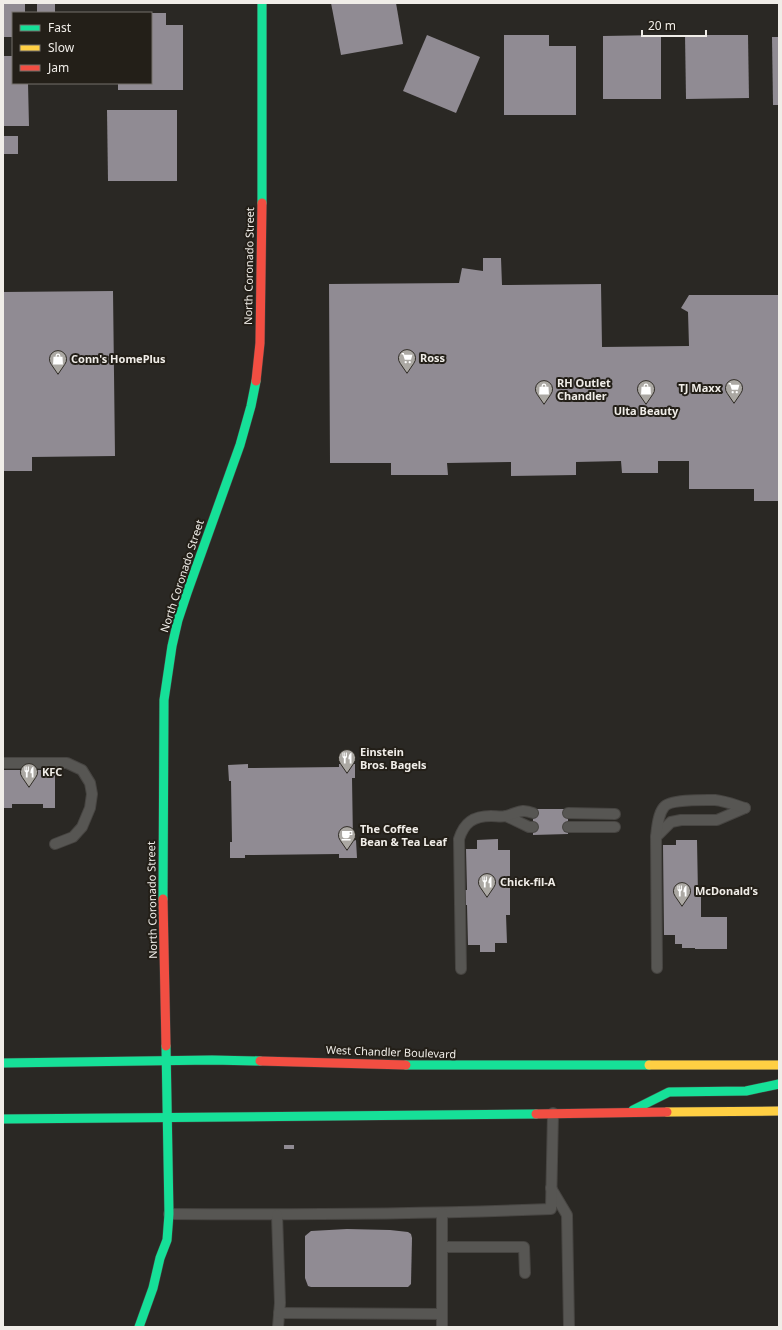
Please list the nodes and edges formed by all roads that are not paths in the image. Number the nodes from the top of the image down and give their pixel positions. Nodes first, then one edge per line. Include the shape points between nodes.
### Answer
1 (262, 3) edge
2 (3, 763) edge
3 (533, 813) dead end
4 (568, 813) dead end
5 (615, 814) dead end
6 (506, 816) junction
7 (533, 827) dead end
8 (568, 827) dead end
9 (615, 827) dead end
10 (656, 837) junction
11 (55, 844) dead end
12 (461, 968) dead end
13 (657, 968) dead end
14 (167, 1060) junction
15 (3, 1063) edge
16 (779, 1065) edge
17 (779, 1084) edge
18 (779, 1111) edge
19 (628, 1112) junction
20 (553, 1113) junction
21 (168, 1117) junction
22 (3, 1118) edge
23 (551, 1188) junction
24 (442, 1213) junction
25 (169, 1214) junction
26 (277, 1215) junction
27 (442, 1246) junction
28 (525, 1273) dead end
29 (279, 1313) junction
30 (442, 1314) junction
31 (139, 1327) edge
32 (278, 1327) edge
33 (442, 1327) edge
34 (569, 1327) edge

1 - 14 main road, North Coronado Street via 262,240 257,375 240,445 178,620 164,700 163,897
2 - 11 lane via 67,763 82,770 90,783 90,808 82,827 74,837
3 - 6 lane via 520,810
4 - 5 lane
6 - 7 lane
6 - 12 lane via 482,816 463,828 460,839
8 - 9 lane
10 - 10 lane via 671,822 717,820 745,808 716,800 669,803 661,813
10 - 13 lane
14 - 15 main road, West Chandler Boulevard
14 - 16 main road, West Chandler Boulevard via 414,1065
14 - 21 main road, North Coronado Street
17 - 19 main road via 746,1091 669,1092
18 - 19 main road
19 - 20 main road
20 - 21 main road
20 - 23 lane
21 - 22 main road
21 - 25 main road, North Coronado Street
23 - 24 lane via 551,1209
23 - 34 lane via 567,1215
24 - 26 lane
24 - 27 lane
25 - 26 lane
25 - 31 main road, North Coronado Street via 167,1240
26 - 29 lane
27 - 28 lane via 524,1247
27 - 30 lane
29 - 30 lane
29 - 32 lane
30 - 33 lane

